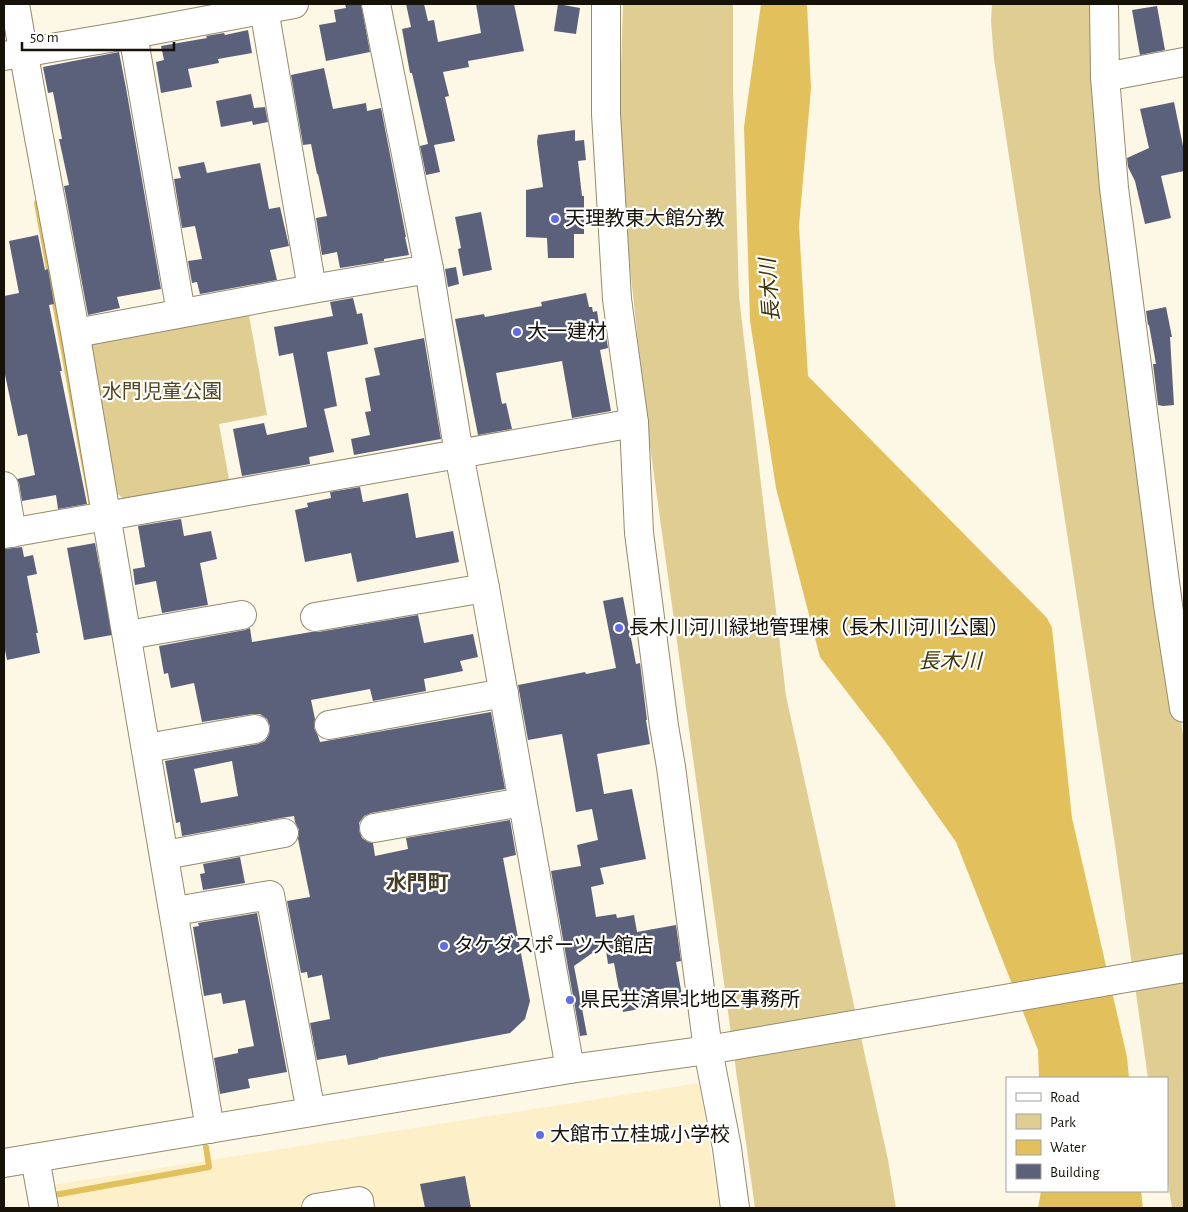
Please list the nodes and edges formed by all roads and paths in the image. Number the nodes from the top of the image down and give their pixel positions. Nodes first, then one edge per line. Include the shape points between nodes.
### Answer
1 (15, 4) edge
2 (294, 4) edge
3 (376, 4) edge
4 (606, 4) edge
5 (1104, 4) edge
6 (264, 9) junction
7 (133, 34) junction
8 (14, 54) edge
9 (1184, 62) edge
10 (1105, 76) junction
11 (430, 269) junction
12 (312, 289) junction
13 (181, 313) junction
14 (76, 333) junction
15 (634, 423) junction
16 (459, 454) junction
17 (4, 486) edge
18 (108, 516) junction
19 (8, 534) edge
20 (485, 588) junction
21 (242, 615) dead end
22 (315, 618) dead end
23 (128, 635) junction
24 (504, 693) junction
25 (1184, 708) edge
26 (329, 726) dead end
27 (255, 729) dead end
28 (147, 748) junction
29 (522, 802) junction
30 (374, 828) dead end
31 (284, 833) dead end
32 (165, 855) junction
33 (175, 911) junction
34 (1184, 968) edge
35 (715, 1048) junction
36 (570, 1069) junction
37 (311, 1112) junction
38 (210, 1129) junction
39 (35, 1158) junction
40 (4, 1163) edge
41 (44, 1208) edge
42 (316, 1208) edge
43 (360, 1208) edge
44 (735, 1208) edge

1 - 8 street
2 - 6 street
3 - 11 street
4 - 15 street via 606,114 617,299
5 - 10 street
6 - 7 street
6 - 12 street
7 - 8 street
7 - 13 street
8 - 14 street
9 - 10 street
10 - 25 street via 1114,188
11 - 12 street
11 - 16 street
12 - 13 street
13 - 14 street
14 - 18 street
15 - 16 street
15 - 35 street via 639,533 664,726
16 - 18 street
16 - 20 street
17 - 19 street
18 - 19 street
18 - 23 street
20 - 22 street
20 - 24 street
21 - 23 street
23 - 28 street
24 - 26 street
24 - 29 street
27 - 28 street
28 - 32 street
29 - 30 street
29 - 36 street
31 - 32 street
32 - 33 street
33 - 37 street via 270,895
33 - 38 street
34 - 35 street
35 - 36 street
35 - 44 street
36 - 37 street
37 - 38 street
38 - 39 street
39 - 40 street
39 - 41 street
42 - 43 street via 359,1201

